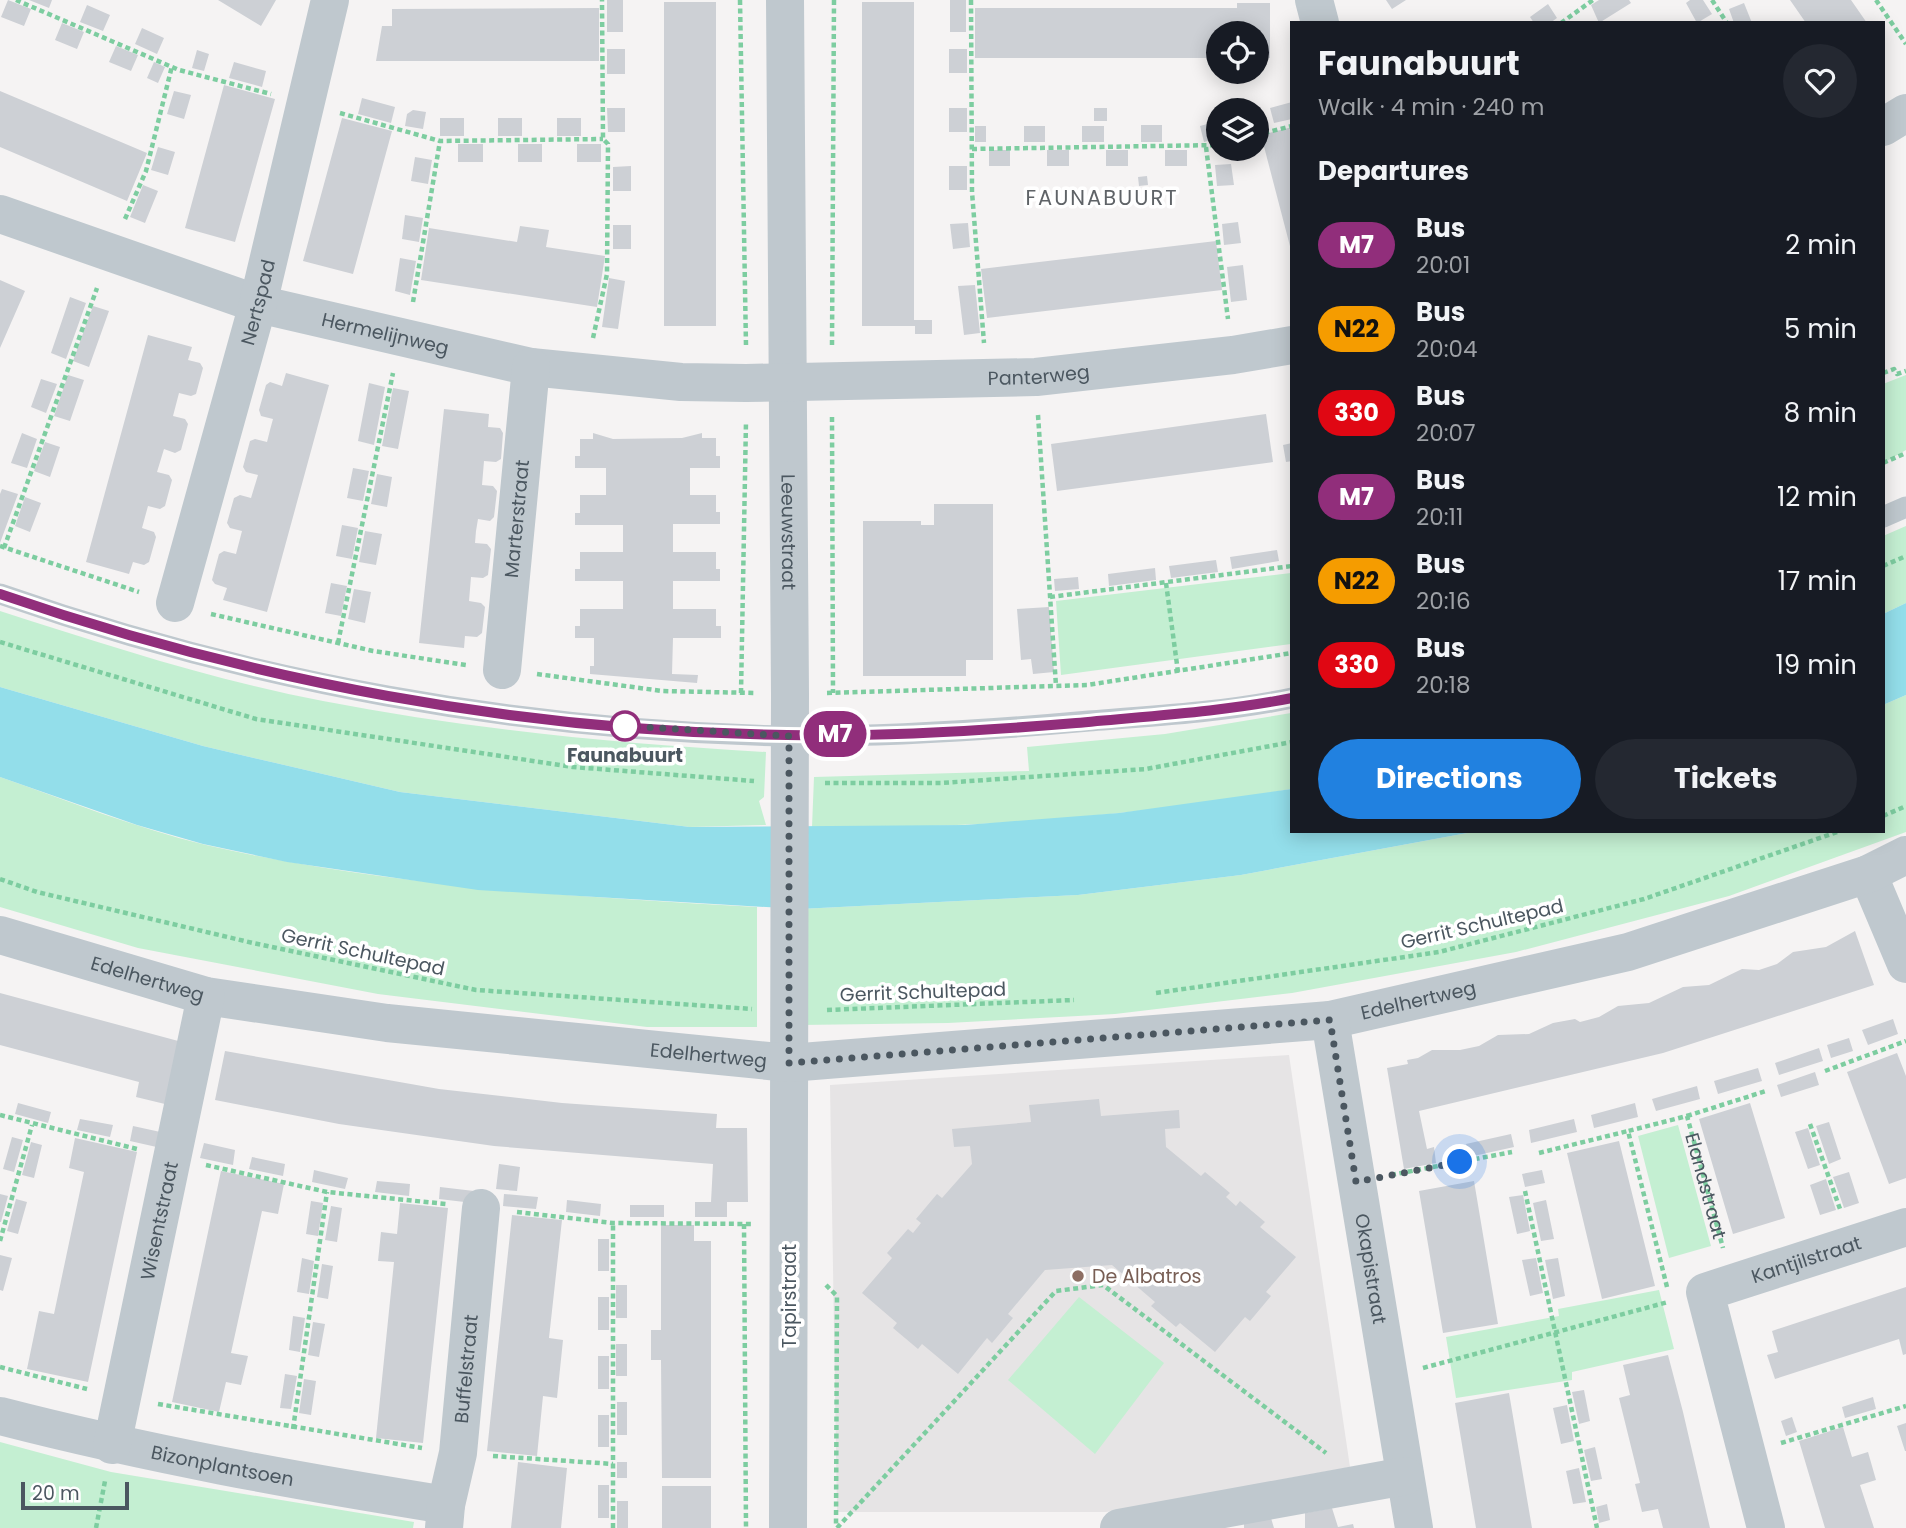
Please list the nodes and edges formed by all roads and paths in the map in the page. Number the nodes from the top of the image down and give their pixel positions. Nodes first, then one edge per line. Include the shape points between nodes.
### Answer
1 (330, 0) edge
2 (602, 0) edge
3 (785, 0) edge
4 (971, 0) edge
5 (1314, 0) edge
6 (1593, 0) edge
7 (1712, 0) edge
8 (1876, 0) edge
9 (1319, 21) edge
10 (1564, 21) edge
11 (1726, 21) edge
12 (1906, 44) edge
13 (172, 66) dead end
14 (1906, 113) edge
15 (1290, 126) edge
16 (1885, 126) edge
17 (1269, 132) edge
18 (440, 141) dead end
19 (1206, 147) edge
20 (972, 149) junction
21 (1208, 161) edge
22 (0, 214) edge
23 (110, 252) junction
24 (258, 304) junction
25 (403, 338) junction
26 (1290, 345) edge
27 (1233, 355) junction
28 (531, 367) junction
29 (1906, 371) edge
30 (1885, 372) edge
31 (585, 373) junction
32 (1036, 377) junction
33 (987, 379) junction
34 (786, 384) junction
35 (1906, 453) edge
36 (1885, 462) edge
37 (1906, 507) edge
38 (1885, 516) edge
39 (2, 547) edge
40 (1906, 556) edge
41 (1885, 565) edge
42 (1290, 566) edge
43 (1166, 583) junction
44 (0, 594) edge
45 (1050, 597) junction
46 (175, 603) junction
47 (338, 643) junction
48 (1290, 653) edge
49 (502, 670) junction
50 (1178, 672) junction
51 (1056, 686) junction
52 (790, 694) junction
53 (1290, 698) edge
54 (789, 736) junction
55 (1906, 806) edge
56 (1885, 815) edge
57 (1834, 833) edge
58 (1906, 855) edge
59 (1868, 874) junction
60 (0, 879) edge
61 (0, 935) edge
62 (1906, 964) edge
63 (1150, 994) dead end
64 (206, 996) junction
65 (1083, 999) dead end
66 (789, 1012) junction
67 (1330, 1020) junction
68 (1906, 1041) edge
69 (789, 1063) junction
70 (1825, 1071) dead end
71 (1766, 1091) dead end
72 (0, 1115) edge
73 (1687, 1115) junction
74 (1810, 1124) dead end
75 (32, 1125) junction
76 (1629, 1130) junction
77 (1512, 1152) dead end
78 (1539, 1153) dead end
79 (173, 1157) junction
80 (1356, 1182) junction
81 (1525, 1191) dead end
82 (327, 1192) junction
83 (481, 1208) junction
84 (614, 1223) junction
85 (744, 1224) junction
86 (1906, 1227) edge
87 (789, 1238) junction
88 (0, 1241) edge
89 (1852, 1244) junction
90 (1703, 1292) junction
91 (1557, 1332) junction
92 (0, 1367) edge
93 (1389, 1377) junction
94 (122, 1397) junction
95 (1906, 1406) edge
96 (0, 1416) edge
97 (293, 1429) junction
98 (113, 1445) junction
99 (458, 1453) junction
100 (1747, 1453) junction
101 (613, 1464) junction
102 (1405, 1476) junction
103 (1367, 1483) junction
104 (445, 1516) edge
105 (96, 1528) edge
106 (613, 1528) edge
107 (746, 1528) edge
108 (789, 1528) edge
109 (837, 1528) edge
110 (1119, 1528) edge
111 (1414, 1528) edge
112 (1597, 1528) edge
113 (1766, 1528) edge

1 - 24 street, Nertspad
2 - 31 path via 607,274
3 - 34 street, Leeuwstraat
4 - 20 path
5 - 9 street
6 - 10 path
7 - 11 path
8 - 12 path
13 - 23 path via 146,172
14 - 16 street
15 - 17 path
18 - 25 path
19 - 20 path
20 - 33 path
21 - 27 path
22 - 23 street, Hermelijnweg
23 - 24 street, Hermelijnweg
23 - 39 path
24 - 25 street, Hermelijnweg
24 - 46 street, Nertspad
25 - 28 street, Hermelijnweg
25 - 47 path
26 - 27 street, Panterweg
27 - 32 street, Panterweg
28 - 31 street, Hermelijnweg
28 - 49 street, Marterstraat
29 - 30 path
31 - 34 street, Hermelijnweg via 681,382
32 - 33 street, Panterweg
32 - 45 path
33 - 34 street, Panterweg
34 - 52 street, Leeuwstraat
35 - 36 path
37 - 38 lane
39 - 46 path
40 - 41 path
42 - 43 path
43 - 45 path
43 - 50 path
44 - 54 lane via 78,621 285,675 438,704 577,722
45 - 51 path
46 - 47 path
47 - 49 path
48 - 50 path
49 - 52 path via 662,691
50 - 51 path
51 - 52 path
52 - 54 street, Leeuwstraat
53 - 54 lane via 1141,718 980,731
54 - 66 street, Leeuwstraat
55 - 56 path
57 - 63 path, Gerrit Schultepad via 1644,899 1439,952
58 - 59 street, Edelhertweg
59 - 62 street
59 - 67 street, Edelhertweg via 1628,952
60 - 66 path, Gerrit Schultepad via 37,892 253,943 476,990
61 - 64 street, Edelhertweg
64 - 69 street, Edelhertweg via 387,1023
64 - 79 street, Wisentstraat
65 - 66 path, Gerrit Schultepad
66 - 69 street, Leeuwstraat
67 - 69 street, Edelhertweg
67 - 80 street, Okapistraat
68 - 70 path
69 - 87 street, Tapirstraat
71 - 73 path
72 - 75 path
73 - 76 path, Elandstraat
73 - 90 path, Elandstraat
74 - 89 path
75 - 79 path
75 - 88 path
76 - 78 path, Elandstraat
76 - 90 path
77 - 80 path
79 - 82 path
79 - 94 street, Wisentstraat
80 - 93 street, Okapistraat
81 - 91 path
82 - 83 path
82 - 97 path
83 - 84 path
83 - 99 street, Buffelstraat
84 - 85 path
84 - 101 path
85 - 87 path
85 - 107 path
86 - 89 street, Kantjilstraat
87 - 108 street, Tapirstraat
87 - 109 path via 837,1296
89 - 90 street, Kantjilstraat
90 - 91 path
90 - 100 street
91 - 93 path
91 - 112 path
92 - 94 path
93 - 102 street, Okapistraat
94 - 97 path
94 - 98 street, Wisentstraat
95 - 100 path
96 - 98 street, Bizonplantsoen
97 - 99 path
98 - 104 street, Bizonplantsoen
98 - 105 path
99 - 101 path
99 - 104 street, Buffelstraat
100 - 113 street
101 - 106 path
102 - 103 street
102 - 111 street, Okapistraat
103 - 109 path via 1103,1285 1056,1291
103 - 110 street

